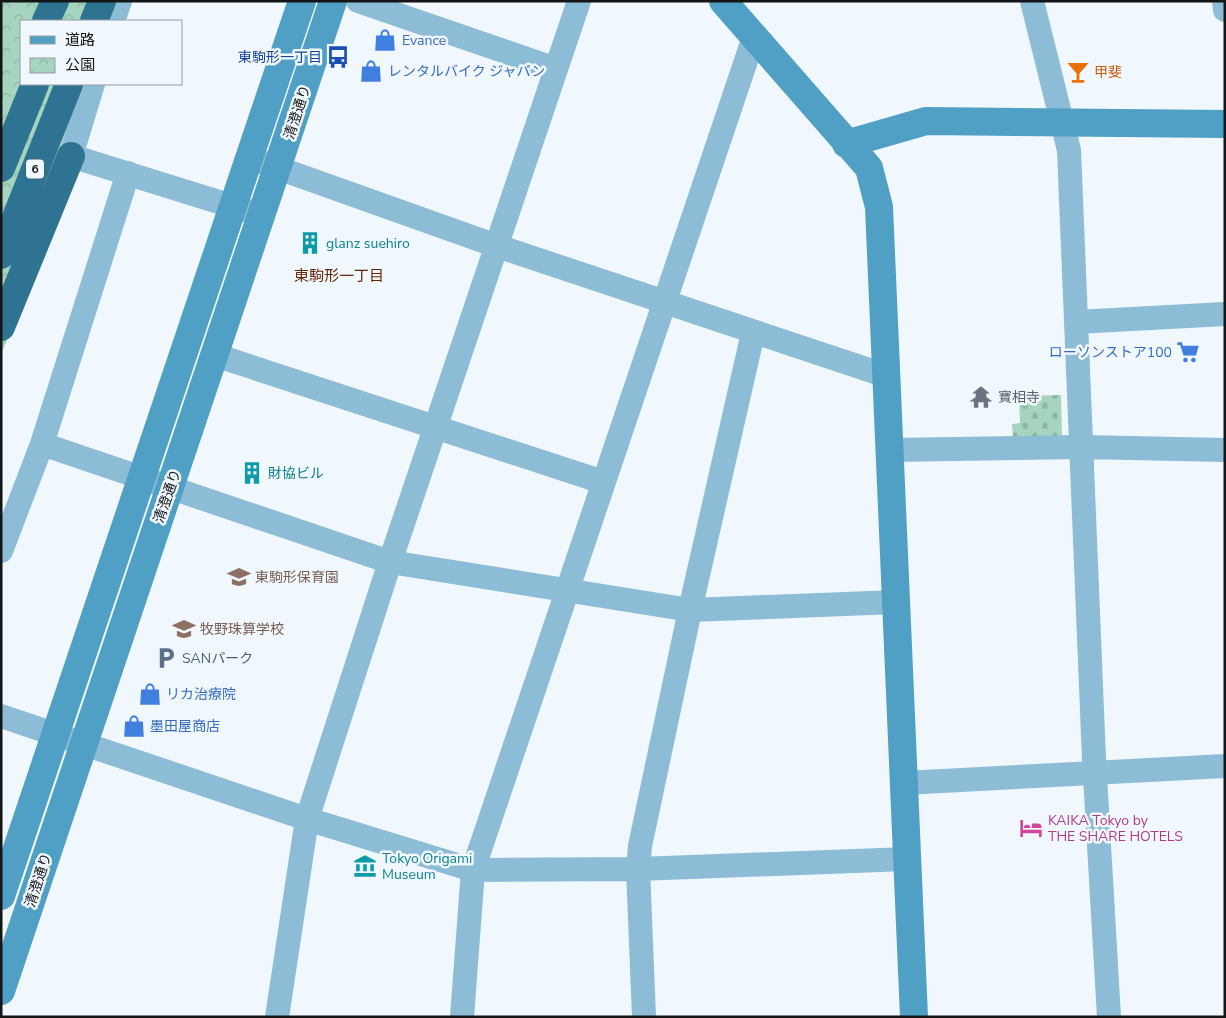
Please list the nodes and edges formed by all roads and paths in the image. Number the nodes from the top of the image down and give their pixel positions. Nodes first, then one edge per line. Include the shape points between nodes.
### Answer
1 (55, 1) edge
2 (68, 1) edge
3 (102, 1) edge
4 (120, 1) edge
5 (302, 1) edge
6 (333, 1) edge
7 (358, 1) edge
8 (579, 1) edge
9 (723, 1) edge
10 (1032, 1) edge
11 (1224, 1) edge
12 (1225, 10) edge
13 (46, 20) edge
14 (60, 20) edge
15 (94, 20) edge
16 (113, 20) edge
17 (754, 37) junction
18 (556, 69) junction
19 (20, 76) edge
20 (35, 85) edge
21 (69, 85) edge
22 (93, 85) edge
23 (1, 116) edge
24 (1064, 123) junction
25 (1225, 124) edge
26 (846, 144) junction
27 (71, 156) junction
28 (250, 158) junction
29 (1, 168) edge
30 (278, 169) junction
31 (128, 173) junction
32 (234, 206) junction
33 (263, 215) junction
34 (497, 246) junction
35 (1, 255) edge
36 (664, 301) junction
37 (1225, 314) edge
38 (1076, 322) junction
39 (1, 327) edge
40 (753, 333) junction
41 (215, 355) junction
42 (886, 376) junction
43 (436, 428) junction
44 (42, 444) junction
45 (1082, 447) junction
46 (890, 450) junction
47 (1225, 450) edge
48 (142, 477) junction
49 (603, 482) junction
50 (170, 488) junction
51 (1, 551) edge
52 (390, 562) junction
53 (566, 590) junction
54 (896, 602) junction
55 (690, 610) junction
56 (1, 716) edge
57 (56, 735) junction
58 (82, 745) junction
59 (1225, 766) edge
60 (1095, 773) junction
61 (904, 783) junction
62 (307, 819) junction
63 (907, 859) junction
64 (638, 869) junction
65 (473, 870) junction
66 (1, 896) edge
67 (1, 991) edge
68 (277, 1017) edge
69 (462, 1017) edge
70 (644, 1017) edge
71 (914, 1017) edge
72 (1109, 1017) edge

1 - 13 highway
2 - 14 highway
3 - 15 highway
4 - 16 street
5 - 28 main road
6 - 30 main road, 清澄通り
7 - 18 street
8 - 18 street
9 - 17 main road
10 - 24 street
11 - 12 street
17 - 26 main road
17 - 36 street
18 - 34 street
19 - 23 highway
20 - 29 highway, 6
21 - 35 highway, 6
22 - 27 street
24 - 25 main road
24 - 26 main road via 926,121
24 - 38 street via 1069,150
26 - 42 main road via 869,168 879,208
27 - 31 street
27 - 39 highway
28 - 30 street
28 - 32 main road
30 - 33 main road, 清澄通り
30 - 34 street
31 - 32 street
31 - 44 street
32 - 33 street
32 - 48 main road
33 - 41 main road, 清澄通り
34 - 36 street
34 - 43 street
36 - 40 street
36 - 49 street
37 - 38 street
38 - 45 street
40 - 42 street
40 - 55 street
41 - 43 street
41 - 50 main road, 清澄通り
42 - 46 main road
43 - 49 street
43 - 52 street
44 - 48 street
44 - 51 street
45 - 46 street
45 - 47 street
45 - 60 street
46 - 54 main road
48 - 50 street
48 - 57 main road
49 - 53 street
50 - 52 street
50 - 58 main road, 清澄通り
52 - 53 street
52 - 62 street
53 - 55 street
53 - 65 street
54 - 55 street
54 - 61 main road
55 - 64 street via 640,846
56 - 57 street
57 - 58 street
57 - 66 main road
58 - 62 street
58 - 67 main road, 清澄通り
59 - 60 street
60 - 61 street
60 - 72 street
61 - 63 main road
62 - 65 street
62 - 68 street
63 - 64 street
63 - 71 main road
64 - 65 street
64 - 70 street
65 - 69 street

